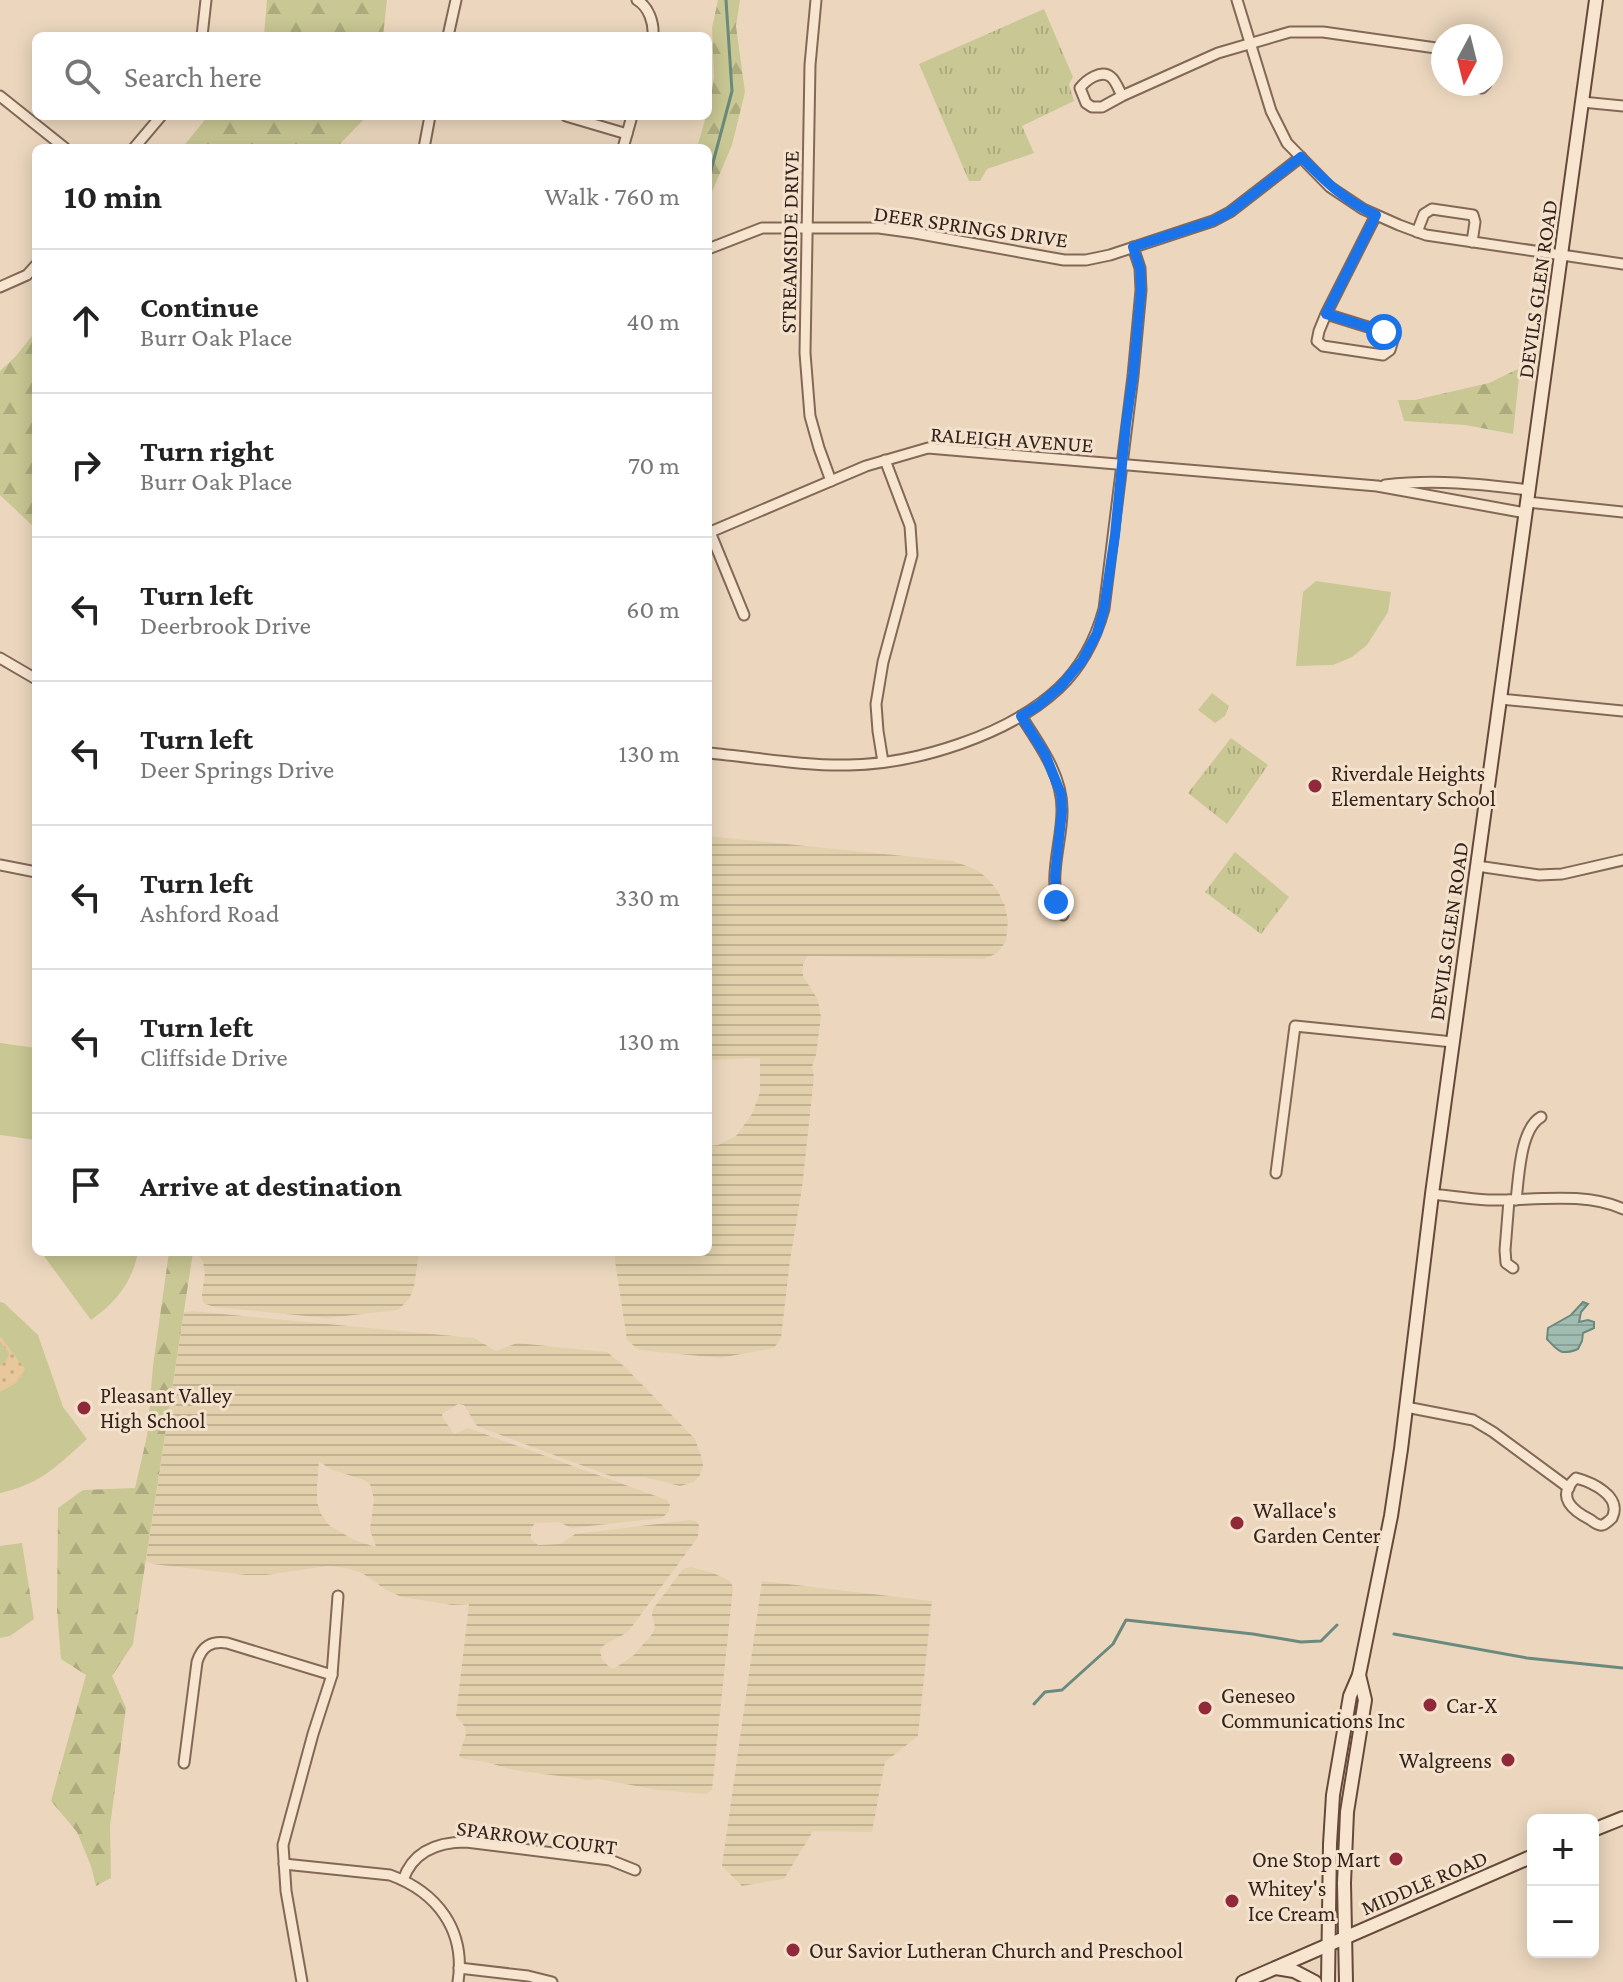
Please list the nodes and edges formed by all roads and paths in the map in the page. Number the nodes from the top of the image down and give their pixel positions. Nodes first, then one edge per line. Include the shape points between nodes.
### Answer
1 (206, 0) edge
2 (456, 0) edge
3 (637, 0) edge
4 (816, 0) edge
5 (1237, 0) edge
6 (1596, 0) edge
7 (202, 32) edge
8 (449, 32) edge
9 (653, 32) edge
10 (1249, 44) junction
11 (1431, 47) edge
12 (0, 96) edge
13 (1122, 96) junction
14 (1582, 102) junction
15 (1623, 106) edge
16 (158, 120) edge
17 (429, 120) edge
18 (580, 120) edge
19 (631, 120) edge
20 (627, 134) junction
21 (60, 144) edge
22 (137, 144) edge
23 (425, 144) edge
24 (624, 144) edge
25 (1301, 157) junction
26 (1376, 215) junction
27 (807, 227) junction
28 (1417, 232) junction
29 (1472, 242) junction
30 (712, 247) edge
31 (1133, 247) junction
32 (1562, 255) junction
33 (1623, 264) edge
34 (32, 269) edge
35 (0, 287) edge
36 (1326, 314) junction
37 (885, 460) junction
38 (1121, 466) junction
39 (831, 481) junction
40 (1377, 486) junction
41 (1528, 502) junction
42 (1623, 512) edge
43 (712, 531) edge
44 (712, 539) edge
45 (744, 615) dead end
46 (0, 658) edge
47 (32, 677) edge
48 (1500, 699) junction
49 (1623, 711) edge
50 (1021, 716) junction
51 (712, 753) edge
52 (883, 762) junction
53 (1623, 860) edge
54 (0, 865) edge
55 (1477, 866) junction
56 (32, 871) edge
57 (1063, 915) dead end
58 (1453, 1042) junction
59 (1541, 1117) dead end
60 (1276, 1173) dead end
61 (1432, 1194) junction
62 (1512, 1200) junction
63 (1623, 1209) edge
64 (1513, 1268) dead end
65 (1406, 1407) junction
66 (1569, 1488) junction
67 (338, 1596) dead end
68 (332, 1675) junction
69 (1359, 1675) junction
70 (184, 1763) dead end
71 (1623, 1818) edge
72 (1599, 1828) edge
73 (1527, 1859) edge
74 (284, 1864) junction
75 (635, 1870) dead end
76 (403, 1880) junction
77 (1345, 1938) junction
78 (1329, 1945) junction
79 (459, 1968) junction
80 (1276, 1968) junction
81 (302, 1982) edge
82 (458, 1982) edge
83 (552, 1982) edge
84 (1243, 1982) edge
85 (1315, 1982) edge
86 (1328, 1982) edge
87 (1346, 1982) edge

1 - 7 street
2 - 8 street
3 - 9 street via 644,4
4 - 27 street, STREAMSIDE DRIVE
5 - 10 street
6 - 14 main road, DEVILS GLEN ROAD
10 - 11 street via 1290,32 1323,32
10 - 13 street
10 - 25 street via 1271,111 1287,143
12 - 21 street
13 - 13 street via 1092,107 1080,88 1106,74
14 - 15 street
14 - 32 main road, DEVILS GLEN ROAD
16 - 22 street
17 - 23 street
18 - 20 street
19 - 20 street
20 - 24 street
25 - 26 street via 1330,187
25 - 31 street, DEER SPRINGS DRIVE via 1230,212
26 - 28 street
26 - 36 street
27 - 30 street, DEER SPRINGS DRIVE via 762,228
27 - 31 street, DEER SPRINGS DRIVE via 903,231 1064,260 1086,260
27 - 39 street, STREAMSIDE DRIVE via 806,387
28 - 29 street
28 - 29 street via 1432,209 1473,215
29 - 32 street
31 - 38 street via 1141,290
32 - 33 street
32 - 41 main road, DEVILS GLEN ROAD
34 - 35 street
36 - 36 street via 1317,341 1323,346 1383,355 1390,350 1393,340 1384,332
37 - 38 street, RALEIGH AVENUE via 928,448
37 - 39 street, RALEIGH AVENUE
37 - 52 street via 910,526 912,555 876,704
38 - 40 street, RALEIGH AVENUE
38 - 50 street via 1109,580 1097,633 1060,687
39 - 43 street, RALEIGH AVENUE
40 - 41 street, RALEIGH AVENUE
40 - 41 street, RALEIGH AVENUE via 1460,482
41 - 42 street
41 - 48 main road, DEVILS GLEN ROAD
44 - 45 street
46 - 47 street
48 - 49 street
48 - 55 main road, DEVILS GLEN ROAD
50 - 52 street via 941,750
50 - 57 street via 1045,754 1061,794 1055,875 1056,902
51 - 52 street via 823,764
53 - 55 street via 1539,875
54 - 56 street
55 - 58 main road, DEVILS GLEN ROAD
58 - 60 street via 1295,1026
58 - 61 main road, DEVILS GLEN ROAD
59 - 62 street via 1524,1142
61 - 62 street
61 - 65 main road, DEVILS GLEN ROAD
62 - 63 street via 1575,1199
62 - 64 street via 1505,1250 1506,1263
65 - 66 street via 1473,1420
65 - 69 main road, DEVILS GLEN ROAD via 1391,1516
66 - 66 street via 1568,1503 1577,1513 1600,1525 1612,1518 1615,1503 1606,1490 1576,1478
67 - 68 street
68 - 70 street via 227,1643 209,1644 197,1662
68 - 74 street via 285,1832
69 - 77 main road, DEVILS GLEN ROAD via 1365,1700 1347,1812
69 - 78 main road, DEVILS GLEN ROAD via 1350,1696 1333,1795
71 - 72 main road
73 - 77 main road, MIDDLE ROAD
74 - 76 street
74 - 81 street
75 - 76 street, SPARROW COURT via 610,1860 452,1842 418,1856
76 - 79 street via 428,1895 448,1920
77 - 78 main road, MIDDLE ROAD
77 - 87 main road, DEVILS GLEN ROAD
78 - 80 main road, MIDDLE ROAD
78 - 86 main road, DEVILS GLEN ROAD
79 - 82 street
79 - 83 street
80 - 84 main road, MIDDLE ROAD
80 - 85 main road

